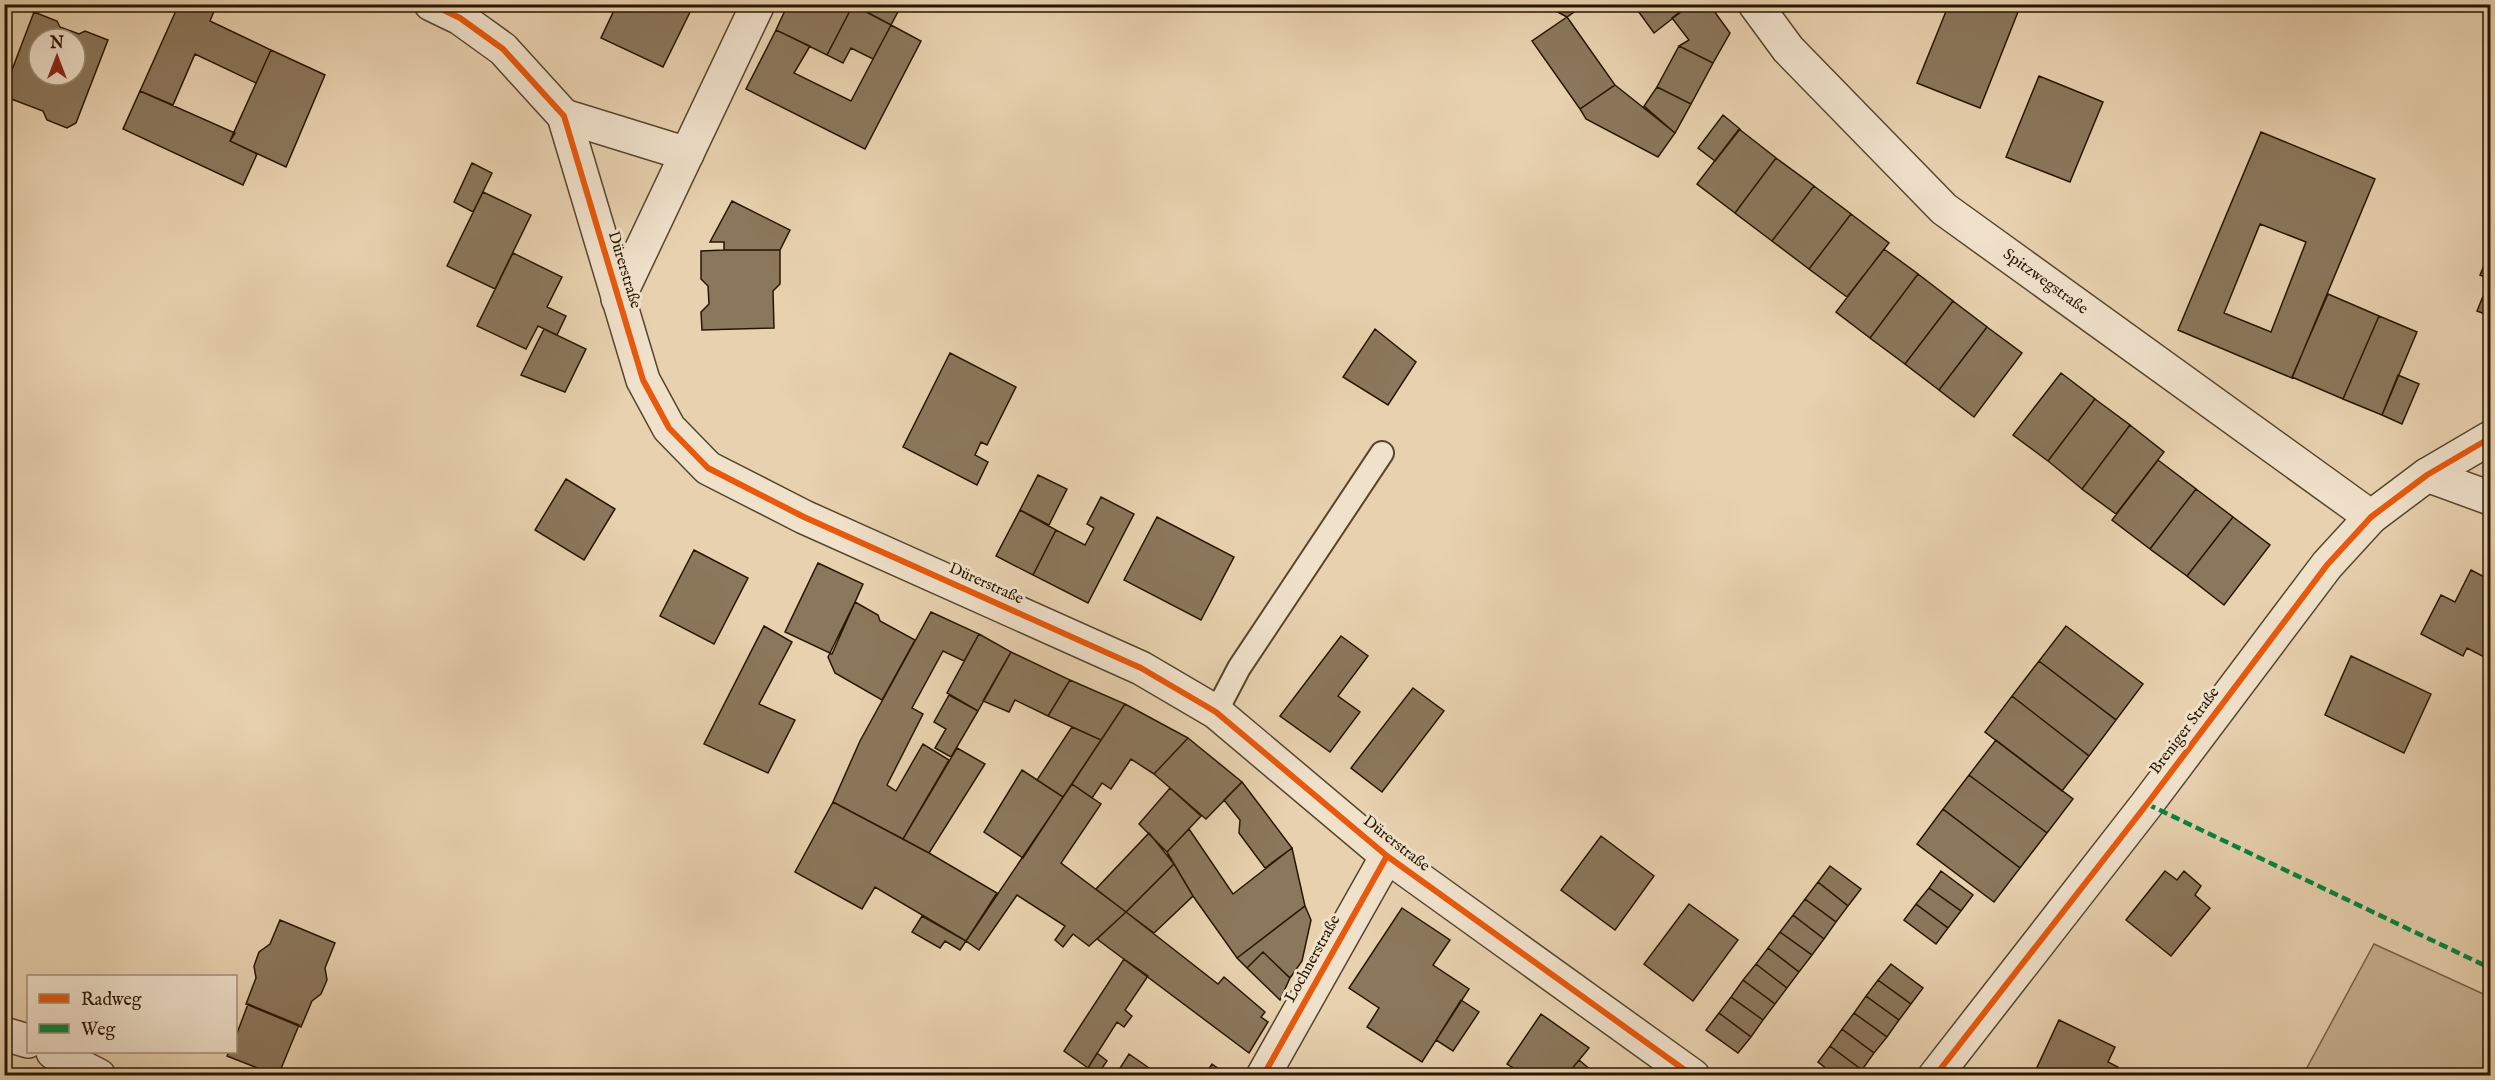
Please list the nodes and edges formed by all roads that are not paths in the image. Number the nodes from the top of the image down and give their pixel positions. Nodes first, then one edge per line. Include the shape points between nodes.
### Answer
1 (431, 4) edge
2 (758, 4) edge
3 (1755, 4) edge
4 (564, 116) junction
5 (687, 154) junction
6 (618, 299) junction
7 (2490, 438) edge
8 (1382, 453) dead end
9 (2427, 475) junction
10 (2490, 498) edge
11 (2371, 517) junction
12 (1216, 712) junction
13 (1387, 856) junction
14 (4, 1034) edge
15 (27, 1041) edge
16 (55, 1053) edge
17 (99, 1076) edge
18 (1263, 1076) edge
19 (1693, 1076) edge
20 (1935, 1076) edge

1 - 4 street, Dürerstraße via 460,18 503,49
2 - 5 street
3 - 11 street, Spitzwegstraße via 1788,49 1944,209
4 - 5 street
4 - 6 street, Dürerstraße
5 - 6 street
6 - 12 street, Dürerstraße via 643,380 669,428 708,468 804,517 1141,668
7 - 9 street, Breniger Straße
8 - 12 lane via 1239,668
9 - 10 street
9 - 11 street, Breniger Straße
11 - 20 street, Breniger Straße via 2327,565
12 - 13 street, Dürerstraße
13 - 18 street, Lochnerstraße
13 - 19 street, Dürerstraße
14 - 15 street
16 - 17 street

